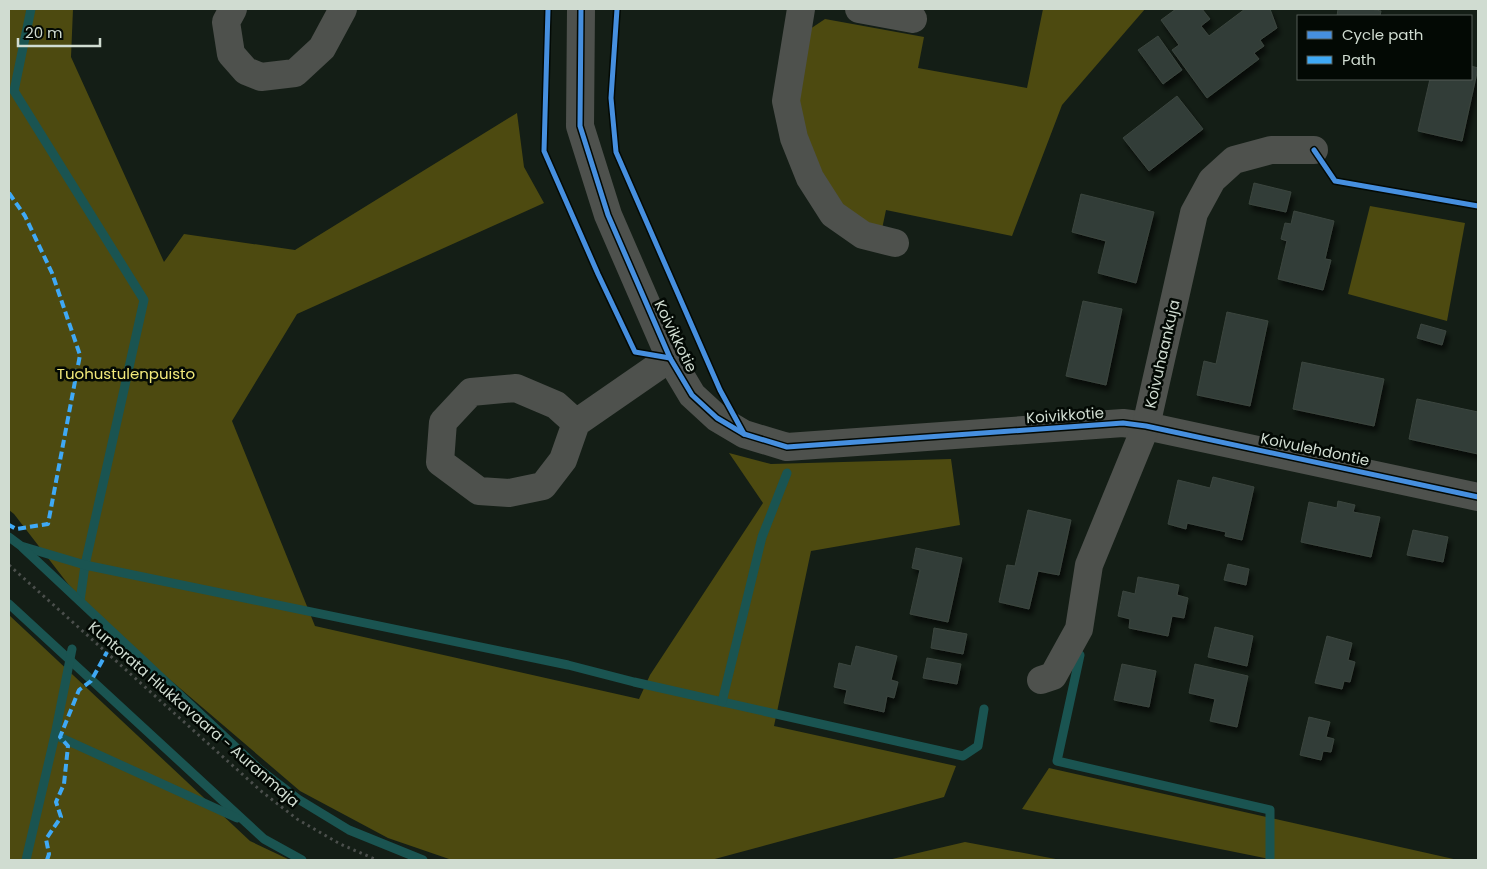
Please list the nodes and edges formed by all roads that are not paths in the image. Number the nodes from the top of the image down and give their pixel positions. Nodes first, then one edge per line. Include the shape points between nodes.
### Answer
1 (233, 9) edge
2 (343, 9) edge
3 (582, 9) edge
4 (801, 9) edge
5 (859, 9) edge
6 (913, 19) dead end
7 (1314, 150) dead end
8 (896, 244) dead end
9 (670, 358) junction
10 (576, 423) junction
11 (1146, 426) junction
12 (1478, 497) edge
13 (1041, 680) dead end

1 - 2 street via 226,22 231,54 246,71 261,77 294,73 322,48
3 - 9 street, Koivikkotie via 580,126 608,215
4 - 8 street via 786,101 794,138 810,178 833,214 863,235
5 - 6 street
7 - 11 street, Koivuhaankuja via 1271,150 1234,160 1212,180 1194,213
9 - 10 street
9 - 11 street, Koivikkotie via 692,394 717,418 744,434 786,447 1123,423
10 - 10 street via 556,405 516,388 471,392 443,422 440,462 479,490 509,493 543,486 563,460
11 - 12 street, Koivulehdontie
11 - 13 street, Koivuhaankuja via 1089,565 1078,630 1053,676

